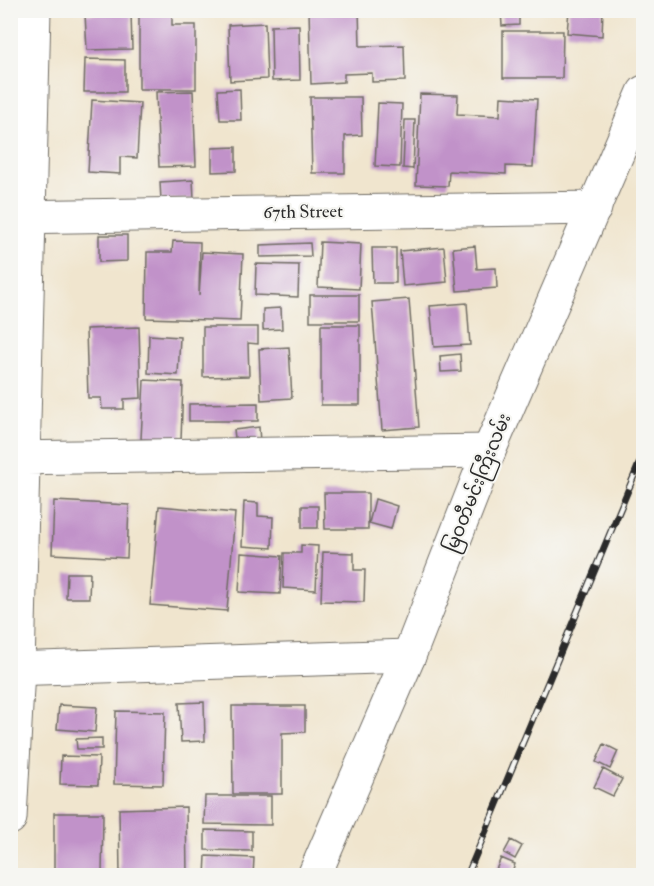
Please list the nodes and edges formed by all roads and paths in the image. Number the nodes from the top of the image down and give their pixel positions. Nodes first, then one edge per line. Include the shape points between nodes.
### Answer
1 (34, 10) edge
2 (644, 92) edge
3 (595, 208) junction
4 (21, 217) edge
5 (489, 451) junction
6 (16, 458) edge
7 (409, 656) junction
8 (14, 669) edge
9 (10, 818) edge
10 (314, 876) edge

1 - 4 street
2 - 3 street, မြဝတီမင်းကြီးလမ်း
3 - 4 street, 67th Street
3 - 5 street, မြဝတီမင်းကြီးလမ်း
4 - 6 street
5 - 6 street
5 - 7 street, မြဝတီမင်းကြီးလမ်း
6 - 8 street
7 - 8 street
7 - 10 street, မြဝတီမင်းကြီးလမ်း
8 - 9 street

